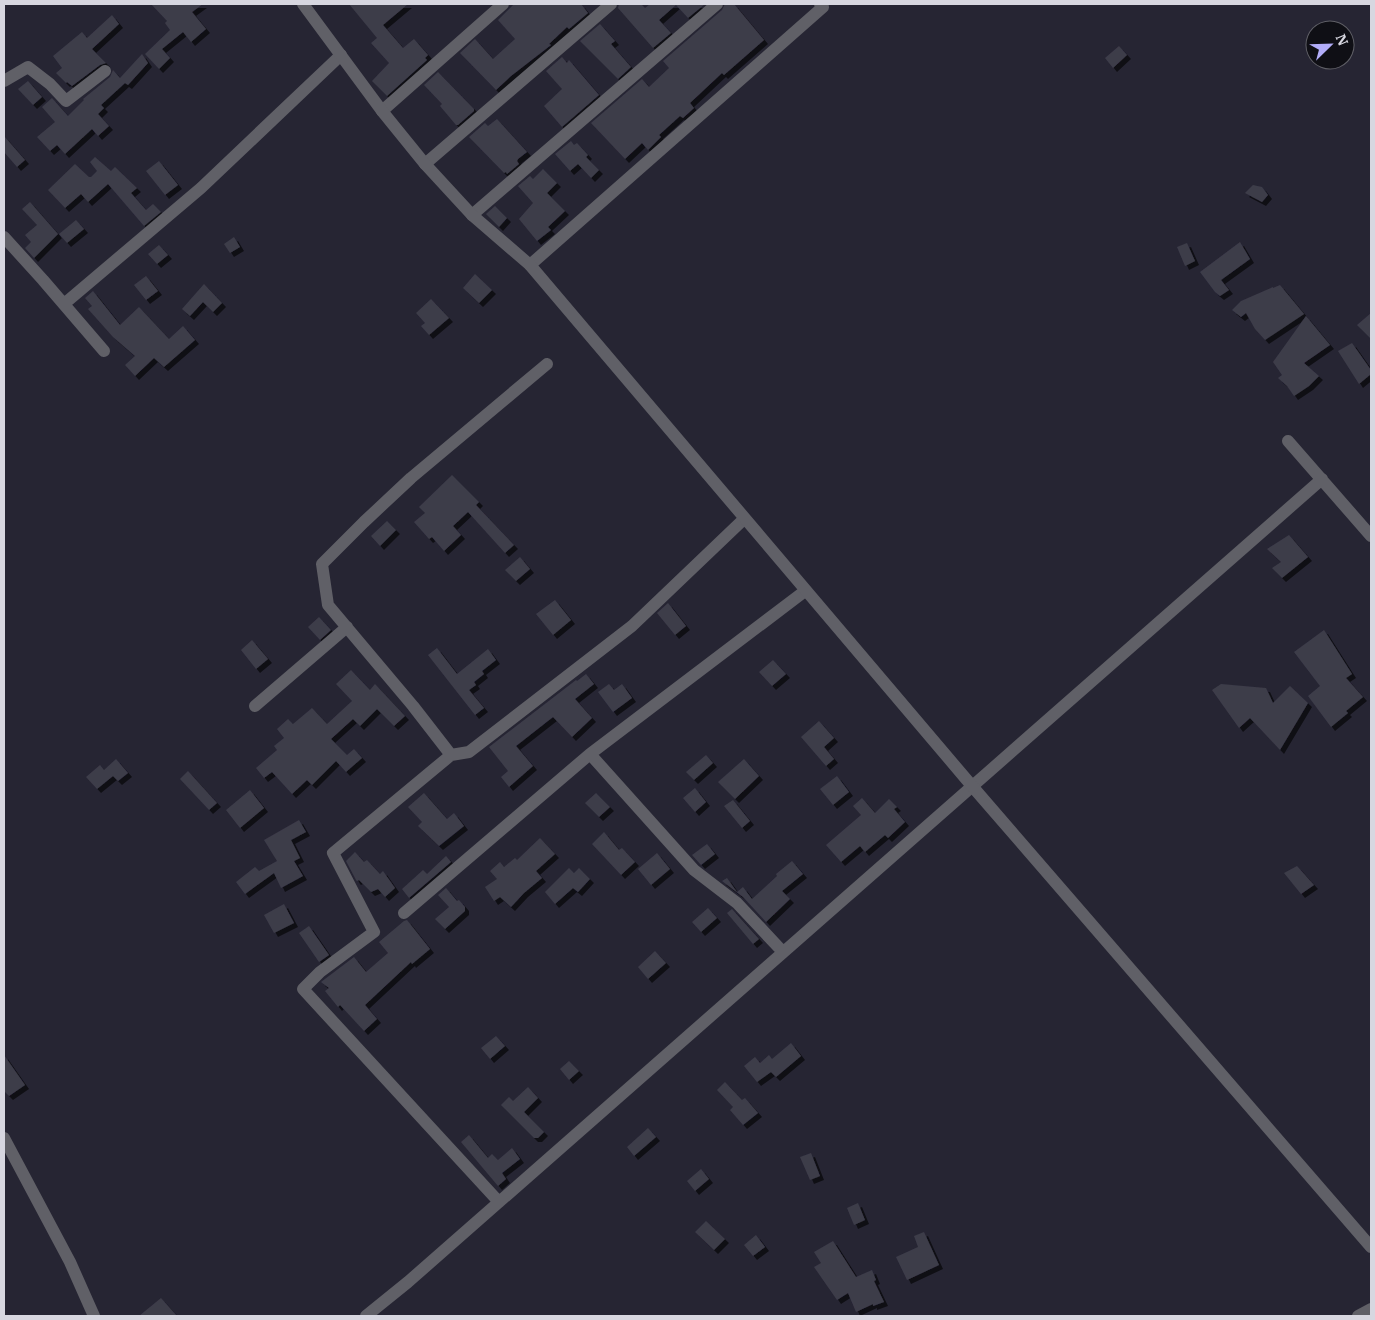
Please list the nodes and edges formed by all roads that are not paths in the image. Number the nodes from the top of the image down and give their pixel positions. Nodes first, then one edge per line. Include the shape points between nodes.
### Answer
1 (502, 4) edge
2 (611, 4) edge
3 (717, 4) edge
4 (820, 4) edge
5 (309, 6) edge
6 (341, 55) junction
7 (104, 71) dead end
8 (4, 81) edge
9 (382, 111) junction
10 (426, 164) junction
11 (472, 215) junction
12 (4, 237) edge
13 (530, 265) junction
14 (64, 304) junction
15 (104, 351) dead end
16 (547, 364) dead end
17 (1288, 441) dead end
18 (1322, 479) junction
19 (744, 518) junction
20 (1371, 536) edge
21 (805, 591) junction
22 (347, 627) junction
23 (255, 706) dead end
24 (590, 754) junction
25 (451, 755) junction
26 (972, 786) junction
27 (404, 913) dead end
28 (783, 952) junction
29 (4, 1138) edge
30 (499, 1202) junction
31 (1371, 1247) edge
32 (1371, 1309) edge
33 (94, 1316) edge
34 (366, 1316) edge
35 (1358, 1316) edge

1 - 9 street
2 - 10 street
3 - 11 street
4 - 13 street via 823,6
5 - 6 street
6 - 9 street
6 - 14 street via 201,188
7 - 8 street via 66,102 28,67
9 - 10 street
10 - 11 street
11 - 13 street
12 - 14 street
13 - 19 street
14 - 15 street
16 - 22 street via 411,478 322,564 328,605
17 - 18 street
18 - 20 street
18 - 26 street
19 - 21 street
19 - 25 street via 632,626 469,752
21 - 24 street
21 - 26 street
22 - 23 street
22 - 25 street
24 - 27 street
24 - 28 street via 694,870 737,903
25 - 30 street via 333,853 374,932 320,972 304,989
26 - 28 street
26 - 31 street
28 - 30 street
29 - 33 street via 70,1262
30 - 34 street
32 - 35 street

